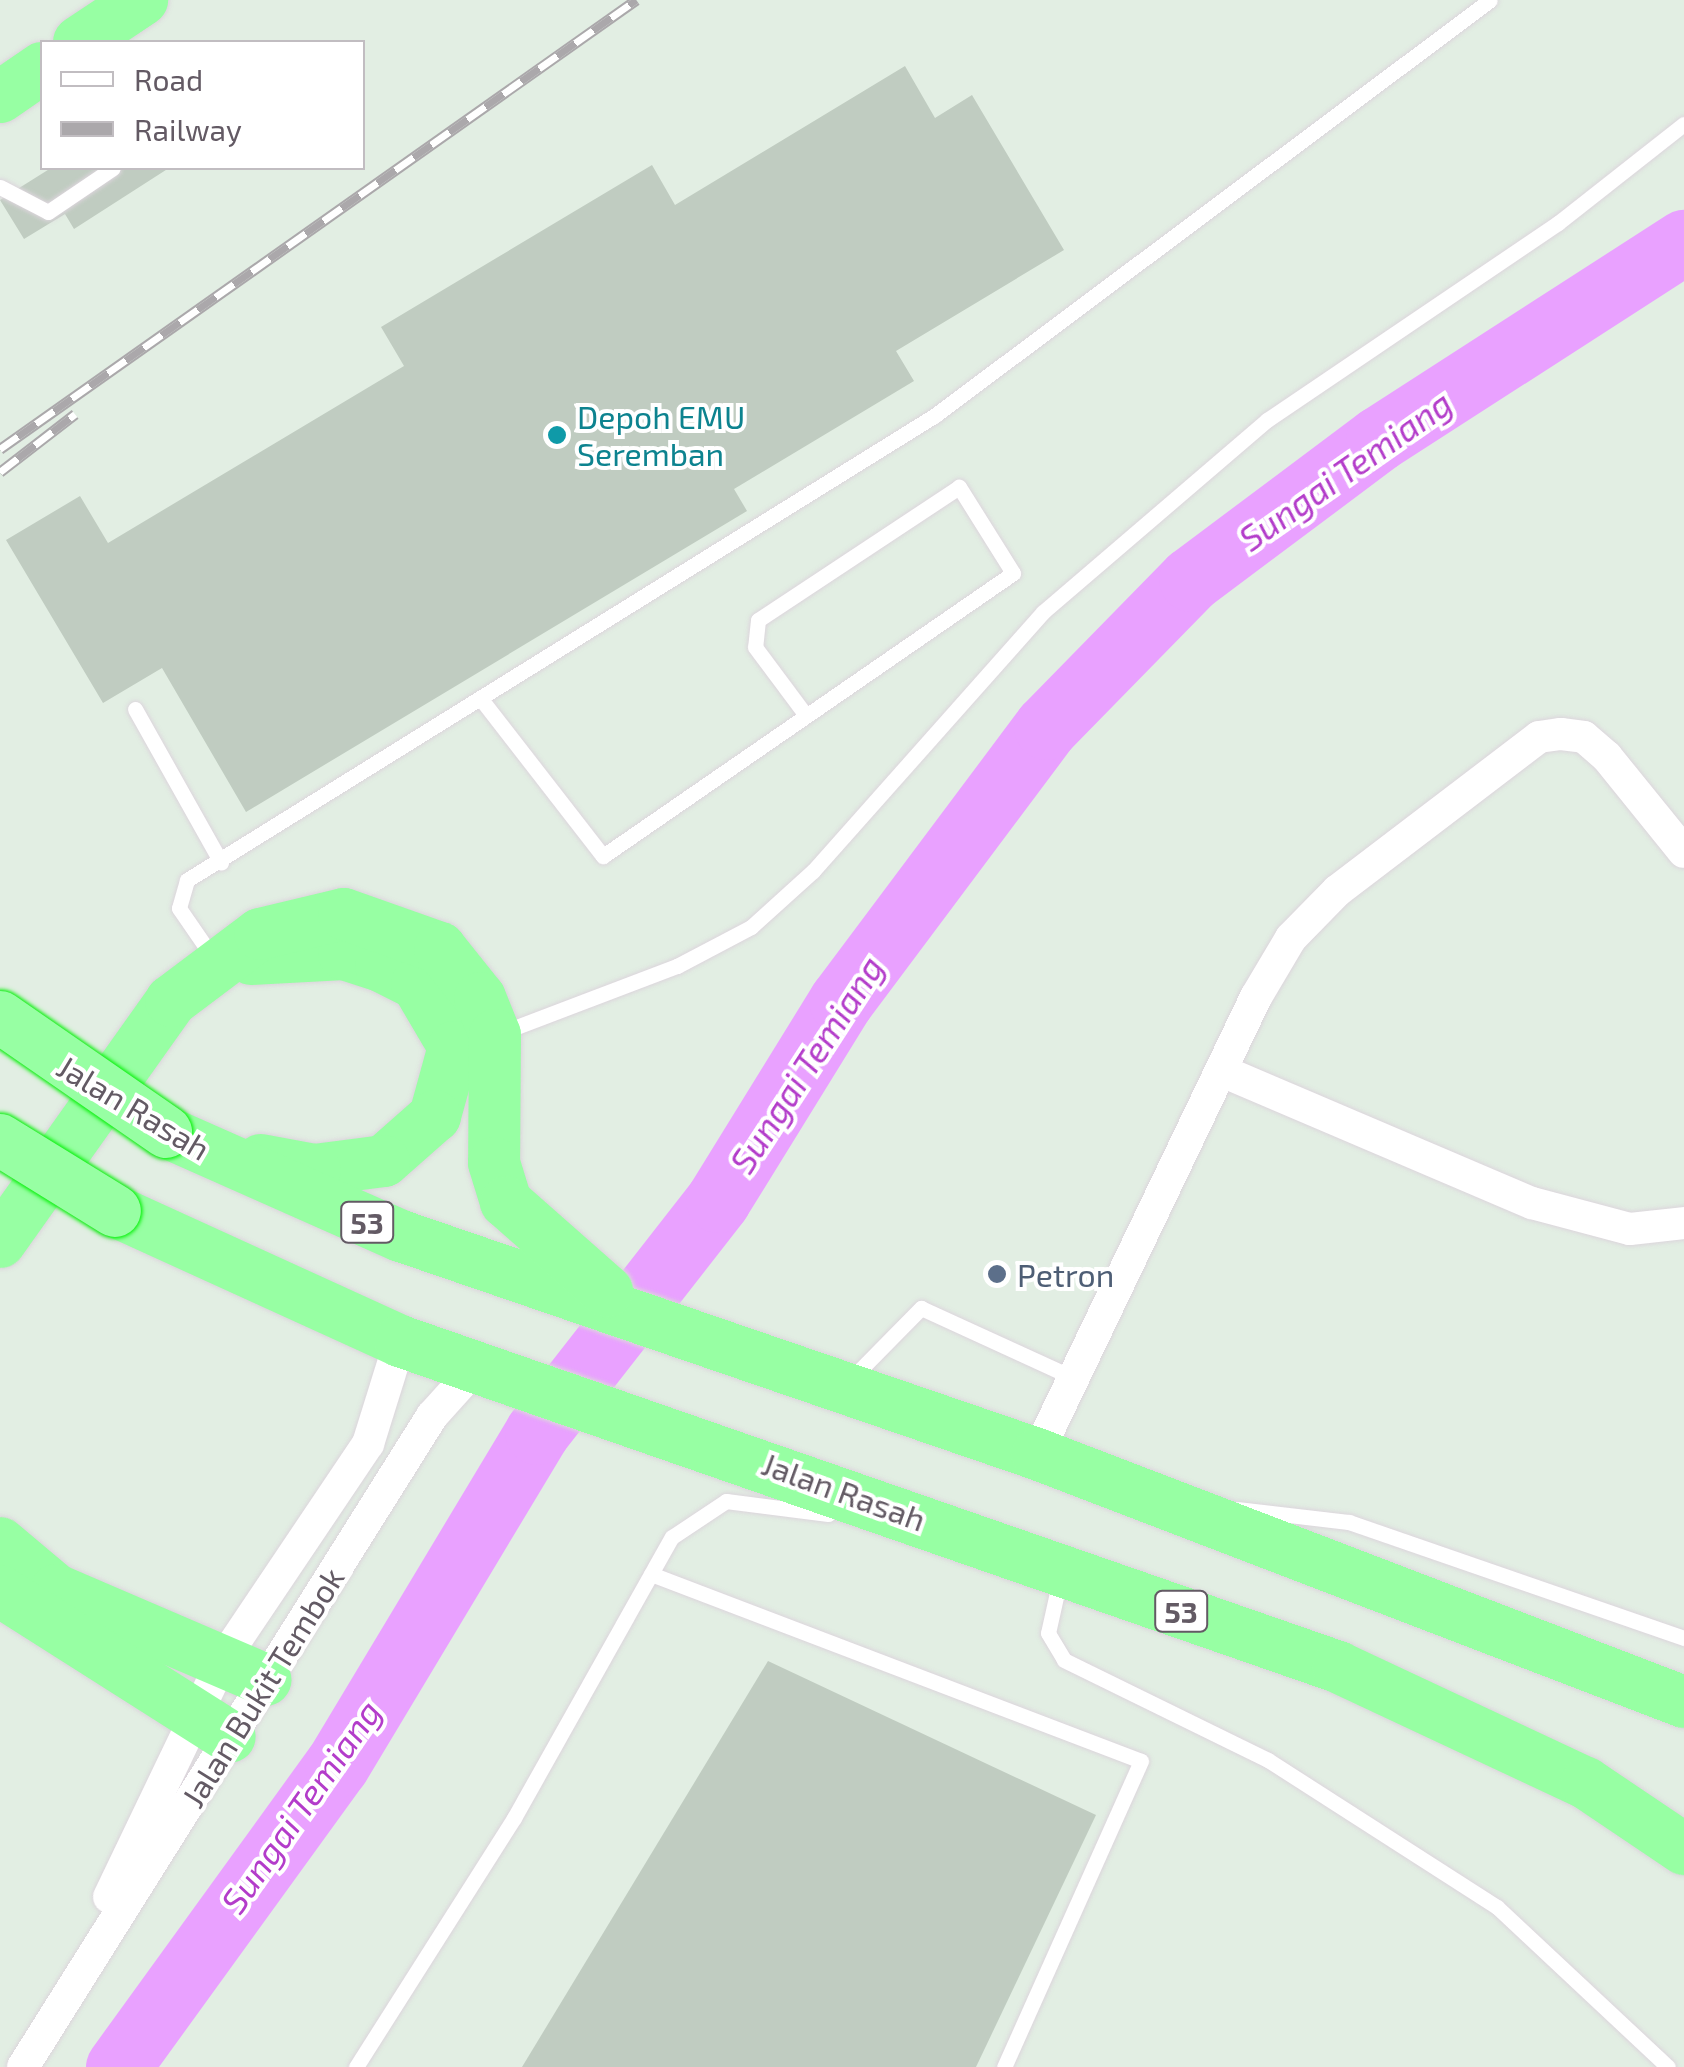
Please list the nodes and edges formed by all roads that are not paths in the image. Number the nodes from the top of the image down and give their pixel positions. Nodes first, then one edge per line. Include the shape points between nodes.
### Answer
1 (1490, 0) edge
2 (132, 17) edge
3 (83, 40) edge
4 (40, 69) edge
5 (0, 97) edge
6 (1684, 124) edge
7 (110, 170) edge
8 (0, 187) edge
9 (481, 699) junction
10 (136, 709) dead end
11 (805, 714) junction
12 (1684, 852) edge
13 (221, 862) junction
14 (216, 962) junction
15 (0, 1017) edge
16 (496, 1036) junction
17 (1222, 1071) junction
18 (0, 1140) edge
19 (183, 1141) junction
20 (1684, 1223) edge
21 (0, 1242) edge
22 (581, 1286) junction
23 (400, 1341) junction
24 (499, 1372) junction
25 (1072, 1377) junction
26 (841, 1389) junction
27 (1037, 1454) junction
28 (1178, 1506) junction
29 (954, 1530) junction
30 (0, 1543) edge
31 (1062, 1570) junction
32 (651, 1574) junction
33 (0, 1591) edge
34 (1660, 1626) junction
35 (1684, 1626) edge
36 (1684, 1638) edge
37 (244, 1671) junction
38 (1684, 1702) edge
39 (211, 1726) junction
40 (1684, 1849) edge
41 (56, 2015) junction
42 (23, 2067) edge
43 (356, 2067) edge
44 (1004, 2067) edge
45 (1668, 2067) edge

1 - 9 lane via 934,416
2 - 3 highway
4 - 5 highway
6 - 16 lane via 1558,222 1266,420 1043,612 813,871 750,927 678,966
7 - 8 lane via 48,212
9 - 11 lane via 602,856
9 - 13 lane
10 - 13 lane
11 - 11 lane via 756,647 758,620 958,488 1014,573
12 - 17 street via 1584,737 1540,737 1337,890 1291,938
13 - 14 lane via 187,880 179,908
14 - 16 highway via 300,920 344,914 388,922 440,948 480,998
14 - 19 highway via 344,954 381,966 417,984 454,1047 435,1116 384,1161 314,1170
14 - 21 highway via 132,1049
15 - 19 highway, Jalan Rasah / 53, bridge
16 - 22 highway via 494,1163 506,1202
17 - 20 street via 1532,1203 1630,1229
17 - 25 street
18 - 23 highway, Jalan Rasah / 53, bridge via 115,1212
19 - 22 highway, Jalan Rasah / 53 via 330,1208
22 - 26 highway, Jalan Rasah / 53 via 657,1326
23 - 24 highway, Jalan Rasah / 53
23 - 37 street, Jalan Bukit Tembok via 368,1444
24 - 29 highway, Jalan Rasah / 53
24 - 37 street, Jalan Bukit Tembok via 432,1416
25 - 26 lane via 921,1308
25 - 27 street
26 - 27 highway, Jalan Rasah / 53
27 - 28 highway, Jalan Rasah / 53
28 - 34 lane via 1349,1522
28 - 38 highway, Jalan Rasah / 53
29 - 31 highway, Jalan Rasah / 53
29 - 32 lane via 726,1500 672,1537
30 - 37 highway via 56,1590
31 - 40 highway, Jalan Rasah / 53 via 1457,1716 1586,1783
31 - 45 lane via 1048,1633 1064,1660 1268,1760 1498,1908
32 - 43 lane via 514,1818
32 - 44 lane via 1140,1761
33 - 39 highway
34 - 35 lane
34 - 36 lane
37 - 39 street, Jalan Bukit Tembok
37 - 39 street, Jalan Bukit Tembok
39 - 41 street, Jalan Bukit Tembok
39 - 41 street, Jalan Bukit Tembok
41 - 42 street, Jalan Bukit Tembok

